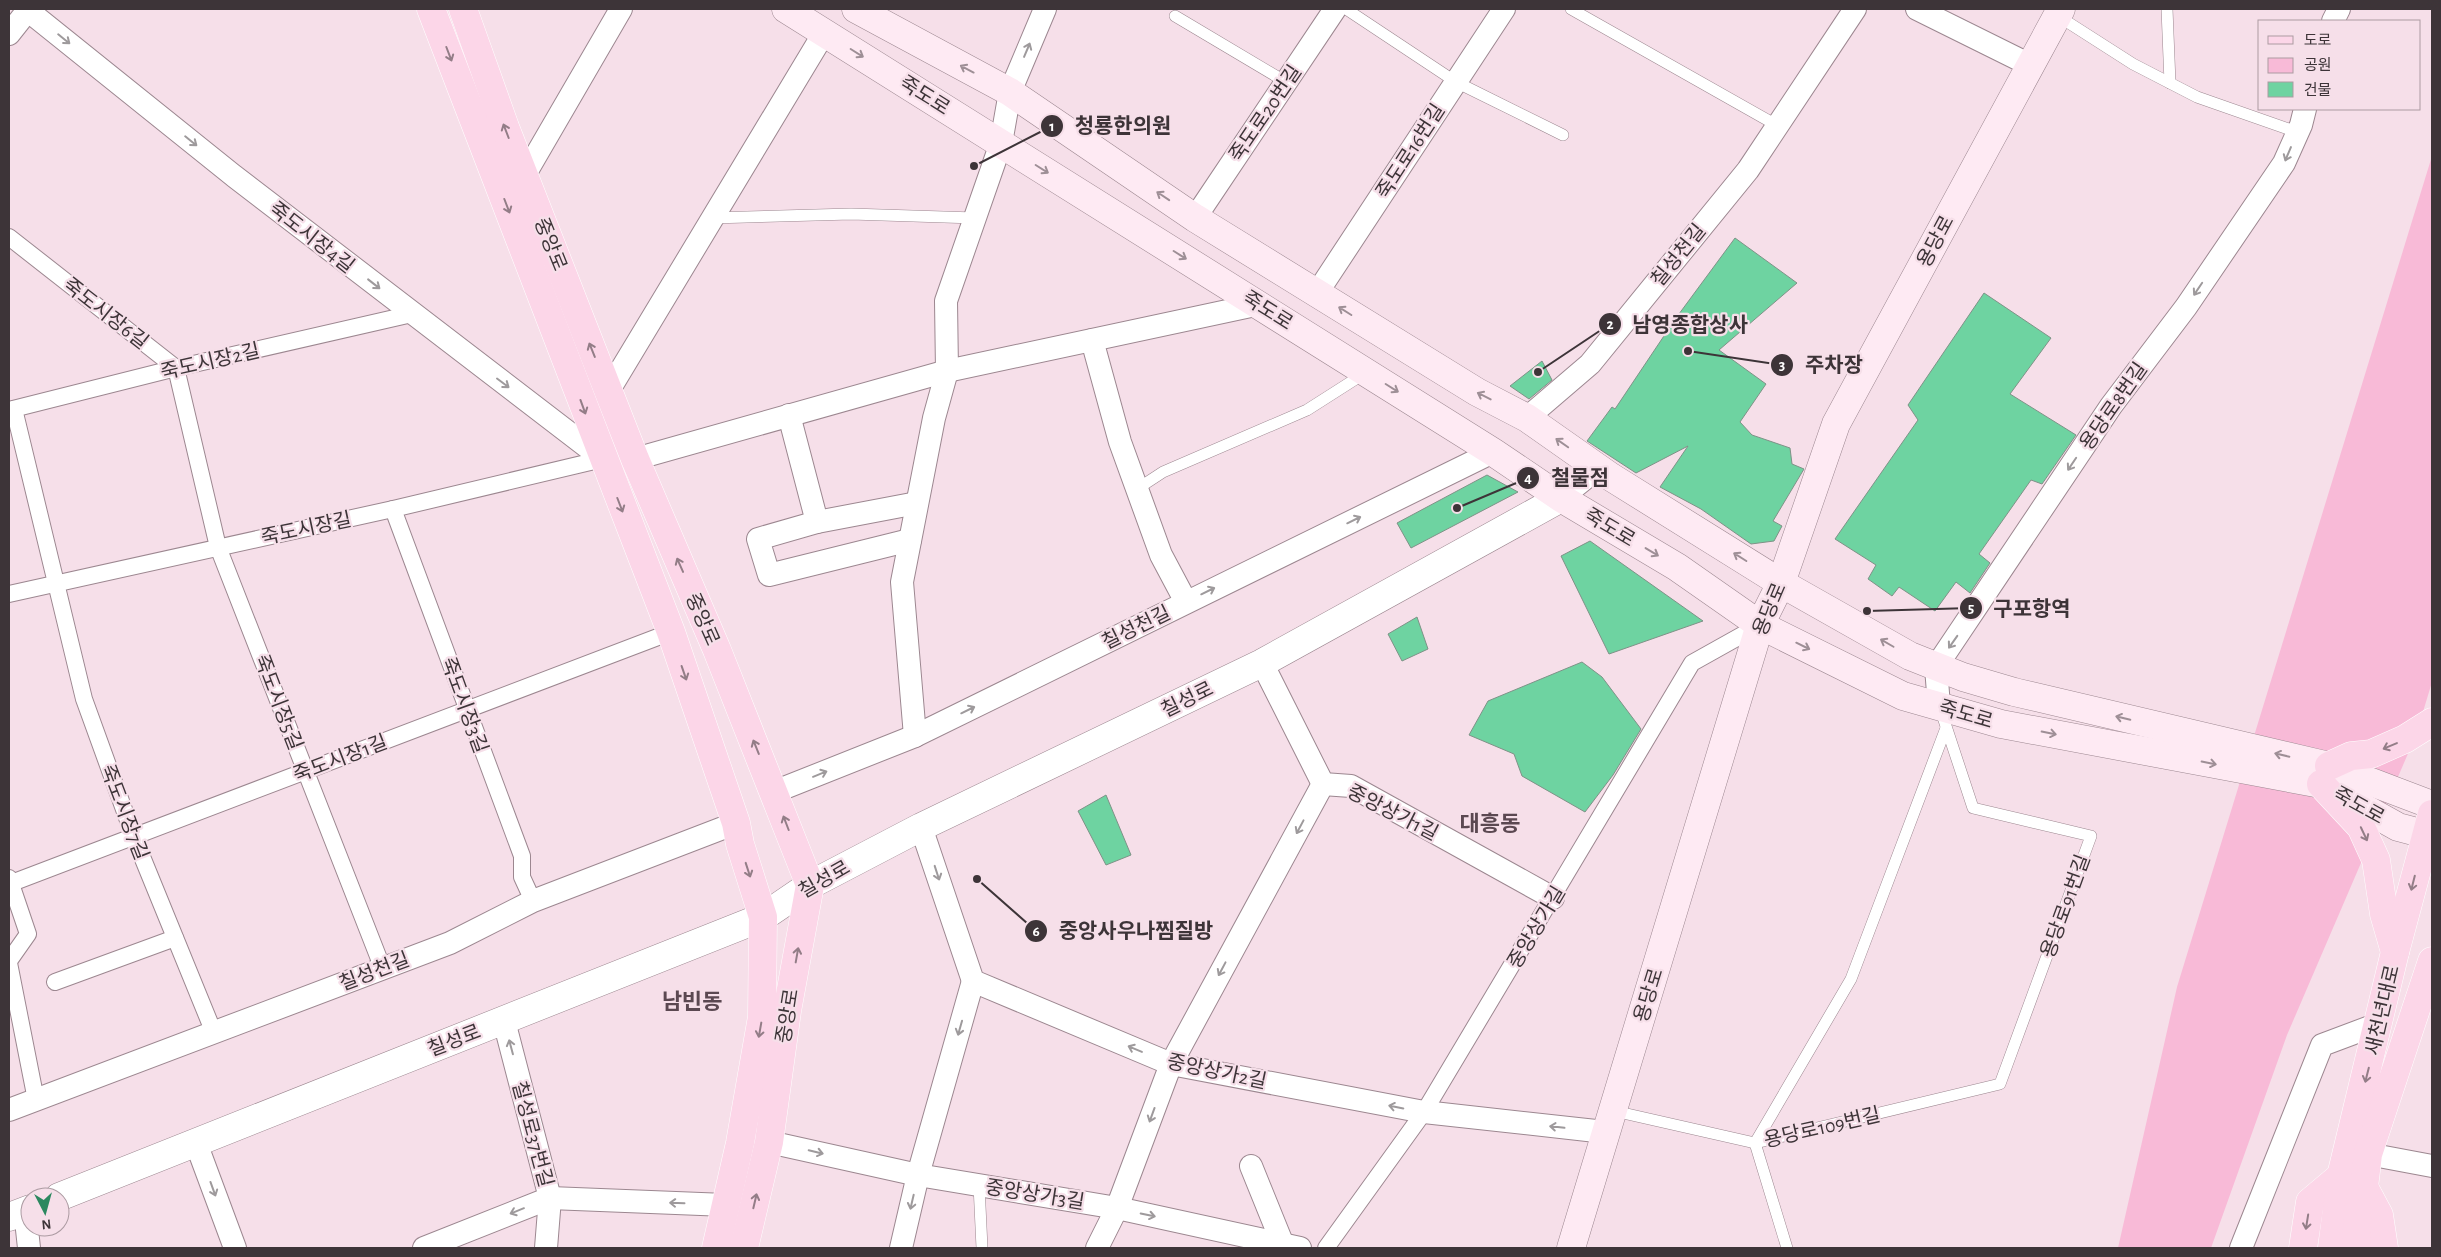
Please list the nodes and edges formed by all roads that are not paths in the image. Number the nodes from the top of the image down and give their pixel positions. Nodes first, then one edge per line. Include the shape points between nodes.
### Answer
1 (27, 9) edge
2 (431, 9) edge
3 (463, 9) edge
4 (622, 9) edge
5 (786, 9) edge
6 (856, 9) edge
7 (1045, 9) edge
8 (1335, 9) edge
9 (1346, 9) edge
10 (1504, 9) edge
11 (1571, 9) edge
12 (1854, 9) edge
13 (1917, 9) edge
14 (2167, 9) edge
15 (2060, 12) edge
16 (1175, 16) dead end
17 (824, 33) junction
18 (9, 34) edge
19 (2030, 65) junction
20 (1286, 82) junction
21 (1456, 82) junction
22 (2170, 83) junction
23 (1010, 92) junction
24 (2305, 110) edge
25 (1778, 126) junction
26 (2297, 132) junction
27 (1563, 135) dead end
28 (1001, 143) junction
29 (524, 176) junction
30 (711, 218) junction
31 (975, 218) junction
32 (1194, 218) junction
33 (9, 237) edge
34 (1317, 294) junction
35 (1260, 304) junction
36 (412, 314) junction
37 (1092, 340) junction
38 (176, 368) junction
39 (948, 371) junction
40 (1366, 372) junction
41 (608, 390) junction
42 (11, 410) edge
43 (789, 415) junction
44 (1527, 418) junction
45 (1493, 452) junction
46 (603, 459) junction
47 (635, 459) junction
48 (1598, 468) junction
49 (1137, 489) junction
50 (1561, 498) junction
51 (917, 503) junction
52 (393, 509) junction
53 (817, 522) junction
54 (910, 540) junction
55 (218, 547) junction
56 (1781, 583) junction
57 (56, 585) junction
58 (9, 594) edge
59 (1186, 602) junction
60 (1760, 625) junction
61 (670, 632) junction
62 (1262, 663) junction
63 (1936, 667) junction
64 (466, 710) junction
65 (1943, 717) junction
66 (2432, 722) edge
67 (915, 736) junction
68 (306, 771) junction
69 (2325, 775) junction
70 (1323, 784) junction
71 (774, 792) junction
72 (2432, 805) edge
73 (736, 823) junction
74 (921, 827) junction
75 (2430, 828) edge
76 (134, 837) junction
77 (9, 882) edge
78 (810, 885) junction
79 (1553, 898) junction
80 (532, 901) junction
81 (763, 918) junction
82 (175, 938) junction
83 (2396, 952) junction
84 (2432, 960) edge
85 (9, 962) edge
86 (383, 969) junction
87 (973, 981) junction
88 (55, 982) dead end
89 (2422, 1019) edge
90 (504, 1021) junction
91 (2378, 1024) junction
92 (214, 1032) junction
93 (1171, 1064) junction
94 (2000, 1084) joint
95 (36, 1100) junction
96 (9, 1110) edge
97 (1424, 1112) junction
98 (1610, 1122) junction
99 (769, 1142) junction
100 (196, 1143) junction
101 (1755, 1143) junction
102 (2368, 1154) junction
103 (1251, 1166) dead end
104 (2432, 1166) edge
105 (918, 1175) junction
106 (979, 1185) junction
107 (70, 1193) edge
108 (2350, 1195) junction
109 (550, 1198) junction
110 (726, 1205) junction
111 (1117, 1208) junction
112 (1102, 1245) edge
113 (1291, 1246) edge
114 (235, 1248) edge
115 (424, 1248) edge
116 (546, 1248) edge
117 (716, 1248) edge
118 (744, 1248) edge
119 (901, 1248) edge
120 (982, 1248) edge
121 (1326, 1248) edge
122 (1571, 1248) edge
123 (1787, 1248) edge
124 (2241, 1248) edge
125 (2303, 1248) edge
126 (2332, 1248) edge
127 (2356, 1248) edge
128 (2384, 1248) edge

1 - 18 street
1 -> 36 street, 죽도시장4길
2 -> 46 main road, 중앙로
29 -> 3 main road, 중앙로
4 - 29 street
5 - 17 main road, 죽도로
23 -> 6 main road, 죽도로
23 -> 7 street
8 - 20 street, 죽도로20번길
9 - 21 lane
10 - 21 street, 죽도로16번길
11 - 25 lane
12 - 25 street, 칠성천길
13 - 19 street
14 - 22 lane
15 - 19 main road, 용당로
15 - 22 lane via 2133,64
16 - 20 lane
17 -> 28 main road, 죽도로
17 - 30 street
19 - 56 main road, 용당로 via 1836,424
20 - 32 street, 죽도로20번길
21 - 27 lane
21 - 34 street, 죽도로16번길
22 - 26 lane via 2197,97
23 - 28 street
32 -> 23 main road, 죽도로
24 - 26 street, 용당로8번길
25 - 44 street, 칠성천길 via 1748,170 1590,364
26 -> 63 street, 용당로8번길 via 2284,163 2186,307 2111,406
28 - 31 street
28 -> 35 main road, 죽도로
41 -> 29 main road, 중앙로
30 - 31 lane via 851,214
30 - 41 street
31 - 39 street via 946,301
32 - 34 main road, 죽도로
33 - 38 street, 죽도시장6길
44 -> 34 main road, 죽도로 via 1477,392
35 - 37 street
35 - 40 main road, 죽도로
36 - 38 street, 죽도시장2길
36 -> 46 street, 죽도시장4길
37 - 39 street
37 - 49 street via 1120,442
38 - 42 street, 죽도시장2길
38 - 55 street
39 - 43 street
39 - 51 street via 934,418
40 -> 45 main road, 죽도로
40 - 49 lane via 1307,410 1163,472
41 - 47 main road, 중앙로
42 - 57 street, 죽도시장7길
43 - 47 street
43 - 53 street
48 -> 44 main road, 죽도로
45 - 50 main road, 죽도로
59 -> 45 street, 칠성천길
46 - 52 street, 죽도시장길
46 -> 61 main road, 중앙로
71 -> 47 main road, 중앙로
48 - 50 street
56 -> 48 main road, 죽도로
49 - 59 street via 1161,555
50 -> 60 main road, 죽도로 via 1677,567
50 - 62 street, 칠성로
51 - 53 street
51 - 54 street
52 - 55 street, 죽도시장길
52 - 64 street, 죽도시장3길
53 - 54 street via 758,539 769,575
54 - 67 street via 902,582
55 - 57 street, 죽도시장길
55 - 68 street, 죽도시장5길
56 - 60 main road, 용당로
63 -> 56 main road, 죽도로 via 1910,656
57 - 58 street, 죽도시장길
57 - 76 street, 죽도시장7길 via 84,699
67 -> 59 street, 칠성천길
60 -> 65 main road, 죽도로
60 - 79 street, 중앙상가길 via 1692,664
60 - 98 main road, 용당로
61 - 64 street, 죽도시장1길
61 -> 73 main road, 중앙로
62 - 70 street, 중앙상가1길
62 - 74 street, 칠성로
63 - 65 street
69 -> 63 main road, 죽도로 via 2014,692
64 - 68 street, 죽도시장1길
64 - 80 street, 죽도시장3길 via 522,856 522,876
65 -> 69 main road, 죽도로
65 - 94 lane, 용당로91번길 via 1973,808 2090,836
65 - 101 lane via 1851,979
66 -> 69 main road via 2405,740 2370,754 2351,756
71 -> 67 street, 칠성천길
68 - 76 street, 죽도시장1길
68 - 86 street, 죽도시장5길
69 - 72 main road, 죽도로
69 - 75 main road, 죽도로 via 2398,828
69 -> 83 main road via 2361,827 2376,860 2384,914
70 - 79 street, 중앙상가1길 via 1351,786
70 -> 93 street
78 -> 71 main road, 중앙로
73 - 80 street, 칠성천길
73 -> 81 main road, 중앙로
74 - 78 street, 칠성로
74 -> 87 street
75 -> 83 main road, 새천년대로
76 - 77 street, 죽도시장1길
76 - 82 street, 죽도시장7길
77 - 85 street via 28,934
78 - 81 street, 칠성로
99 -> 78 main road, 중앙로 via 787,1011
79 - 97 street, 중앙상가길
80 - 86 street, 칠성천길 via 450,943
81 - 90 street, 칠성로
81 -> 110 main road, 중앙로 via 762,1017
82 - 88 street
82 - 92 street, 죽도시장7길
83 - 91 main road, 새천년대로
84 - 89 main road, 새천년대로
85 - 95 street
86 - 92 street, 칠성천길
93 -> 87 street, 중앙상가2길
87 -> 105 street
89 - 102 main road, 새천년대로
90 - 100 street, 칠성로
109 -> 90 street, 칠성로37번길
91 -> 108 main road, 새천년대로
91 - 124 street via 2322,1045
92 - 95 street, 칠성천길
97 -> 93 street, 중앙상가2길
93 -> 111 street
94 - 101 lane, 용당로109번길
95 - 96 street, 칠성천길
98 -> 97 street, 중앙상가2길
97 - 121 street, 중앙상가길
98 - 101 lane, 용당로109번길
98 - 122 main road, 용당로
99 -> 105 street, 중앙상가3길
118 -> 99 main road, 중앙로
100 - 107 street, 칠성로
100 -> 114 street
101 - 123 lane
102 - 104 street
102 - 108 main road, 새천년대로
103 - 113 street
105 - 106 street, 중앙상가3길
105 -> 119 street
106 - 111 street, 중앙상가3길
106 - 120 lane
108 -> 125 main road via 2310,1202
108 - 126 main road
108 - 127 main road
108 - 128 main road via 2379,1216
110 -> 109 street
109 -> 115 street
109 - 116 street, 칠성로37번길
110 - 117 main road, 중앙로
111 - 112 street
111 -> 113 street, 중앙상가3길

